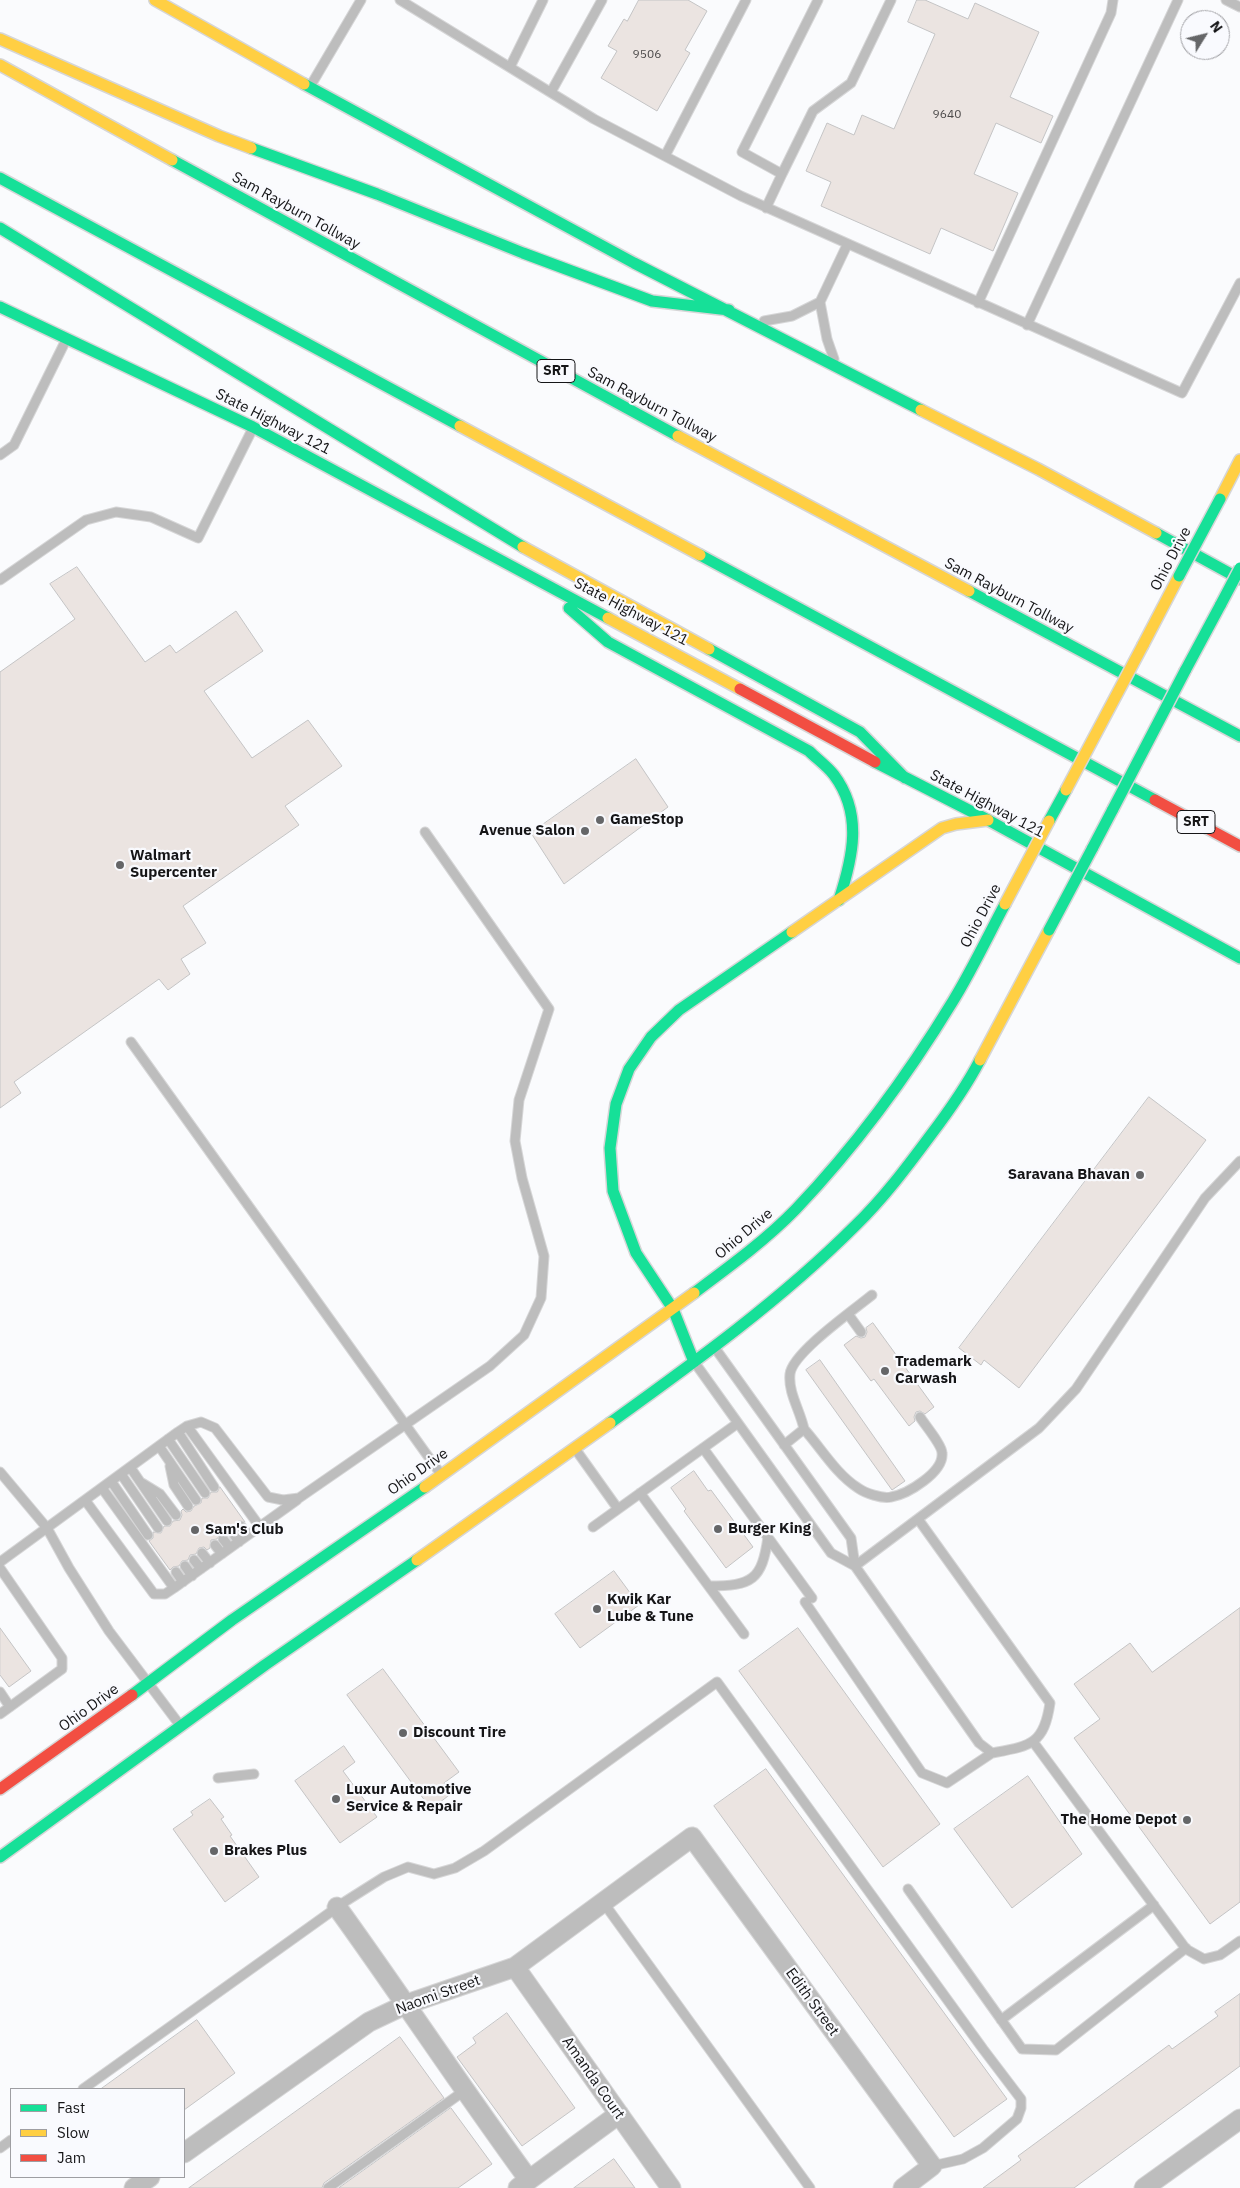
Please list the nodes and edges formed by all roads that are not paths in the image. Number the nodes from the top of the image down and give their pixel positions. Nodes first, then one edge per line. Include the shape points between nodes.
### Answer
1 (155, 0) edge
2 (361, 0) edge
3 (400, 0) edge
4 (544, 0) edge
5 (602, 0) edge
6 (746, 0) edge
7 (818, 0) edge
8 (891, 0) edge
9 (1113, 0) edge
10 (1178, 0) edge
11 (1226, 0) edge
12 (1240, 7) edge
13 (0, 39) edge
14 (0, 65) edge
15 (510, 67) junction
16 (310, 88) junction
17 (551, 92) junction
18 (665, 156) junction
19 (782, 174) junction
20 (0, 178) edge
21 (766, 208) junction
22 (0, 228) edge
23 (848, 245) junction
24 (1240, 283) edge
25 (820, 302) junction
26 (978, 303) junction
27 (0, 306) edge
28 (729, 310) junction
29 (754, 323) junction
30 (1027, 325) junction
31 (67, 338) junction
32 (836, 366) junction
33 (253, 428) junction
34 (0, 455) edge
35 (1240, 460) edge
36 (1240, 568) edge
37 (534, 577) junction
38 (1240, 579) edge
39 (0, 580) edge
40 (1240, 736) edge
41 (905, 778) junction
42 (988, 820) junction
43 (425, 832) dead end
44 (1240, 846) edge
45 (839, 900) junction
46 (1240, 958) edge
47 (131, 1042) dead end
48 (1240, 1161) edge
49 (872, 1295) dead end
50 (673, 1309) junction
51 (848, 1314) junction
52 (694, 1328) dead end
53 (861, 1332) dead end
54 (710, 1344) junction
55 (694, 1362) junction
56 (920, 1417) dead end
57 (738, 1423) junction
58 (404, 1424) junction
59 (187, 1426) junction
60 (804, 1429) junction
61 (178, 1432) junction
62 (168, 1439) junction
63 (784, 1445) junction
64 (159, 1446) junction
65 (574, 1448) junction
66 (703, 1448) junction
67 (169, 1461) junction
68 (130, 1467) junction
69 (0, 1472) edge
70 (121, 1474) junction
71 (441, 1475) junction
72 (111, 1481) junction
73 (140, 1481) junction
74 (214, 1486) dead end
75 (102, 1488) junction
76 (205, 1493) dead end
77 (640, 1493) junction
78 (299, 1498) junction
79 (85, 1500) junction
80 (196, 1500) dead end
81 (188, 1506) dead end
82 (618, 1509) junction
83 (176, 1514) dead end
84 (918, 1519) junction
85 (167, 1521) dead end
86 (241, 1526) dead end
87 (260, 1527) junction
88 (593, 1527) dead end
89 (47, 1528) junction
90 (158, 1528) dead end
91 (232, 1532) dead end
92 (148, 1535) dead end
93 (248, 1535) junction
94 (768, 1537) junction
95 (223, 1539) dead end
96 (239, 1542) junction
97 (215, 1544) dead end
98 (230, 1548) junction
99 (202, 1553) dead end
100 (222, 1554) junction
101 (194, 1560) dead end
102 (0, 1562) edge
103 (210, 1563) junction
104 (185, 1566) dead end
105 (855, 1566) junction
106 (0, 1568) edge
107 (201, 1569) junction
108 (176, 1572) dead end
109 (192, 1576) junction
110 (183, 1582) junction
111 (709, 1586) junction
112 (174, 1588) junction
113 (744, 1634) dead end
114 (148, 1683) junction
115 (0, 1692) edge
116 (10, 1707) junction
117 (0, 1714) edge
118 (181, 1727) junction
119 (1034, 1743) junction
120 (992, 1753) junction
121 (254, 1774) dead end
122 (218, 1778) dead end
123 (0, 1789) edge
124 (692, 1837) joint
125 (0, 1857) edge
126 (908, 1889) dead end
127 (603, 1902) junction
128 (1154, 1905) junction
129 (337, 1907) junction
130 (1240, 1940) edge
131 (1186, 1948) junction
132 (515, 1967) junction
133 (407, 2004) junction
134 (1001, 2020) junction
135 (83, 2088) edge
136 (464, 2091) junction
137 (619, 2114) junction
138 (1240, 2119) edge
139 (185, 2152) edge
140 (932, 2166) junction
141 (149, 2178) edge
142 (523, 2184) edge
143 (134, 2188) edge
144 (328, 2188) edge
145 (671, 2188) edge
146 (810, 2188) edge
147 (903, 2188) edge
148 (1144, 2188) edge

1 - 16 main road
2 - 16 lane
3 - 15 lane
4 - 15 lane
5 - 17 lane
6 - 18 lane
7 - 19 lane via 742,152
8 - 19 lane via 851,83 812,111
9 - 26 lane via 1111,13
10 - 30 lane
11 - 12 lane
13 - 28 main road via 219,136 377,194 522,253 652,301
14 - 40 main road, Sam Rayburn Tollway / SRT via 567,377
15 - 17 lane
16 - 28 main road via 534,210
17 - 18 lane
18 - 21 lane
19 - 21 lane
20 - 44 main road, SRT
21 - 23 lane
22 - 41 main road via 530,551 860,732
23 - 25 lane
23 - 26 lane
24 - 30 lane via 1182,393
25 - 29 lane via 792,316
25 - 32 lane
26 - 30 lane
27 - 31 main road, State Highway 121
28 - 29 main road
29 - 32 main road
31 - 33 main road, State Highway 121
31 - 34 lane via 14,445
32 - 38 main road via 1038,469
33 - 37 main road, State Highway 121
33 - 39 lane via 198,538 151,517 116,512 86,520
35 - 50 main road, Ohio Drive, bridge via 1006,904 950,1007 923,1049 868,1126 796,1210 740,1259
36 - 54 main road, bridge via 976,1070 954,1104 914,1158 857,1225 819,1261
37 - 41 main road, State Highway 121
37 - 45 main road via 608,642 809,751 833,775 850,805 855,831 852,861
41 - 42 main road, State Highway 121
42 - 45 main road via 942,828
42 - 46 main road, State Highway 121
43 - 58 lane via 549,1009 519,1100 515,1141 544,1256 541,1298 524,1335 490,1366
45 - 50 main road via 679,1010 651,1037 629,1069 616,1104 610,1148 613,1191 636,1253
47 - 58 lane
48 - 84 lane via 1205,1198 1076,1389 1039,1428
49 - 51 lane
50 - 52 main road
50 - 55 main road
50 - 71 main road, Ohio Drive
51 - 53 lane
51 - 60 lane via 802,1353 790,1372 790,1391
54 - 55 main road
54 - 63 lane
55 - 57 lane
55 - 65 main road
56 - 60 lane via 942,1450 942,1463 927,1479 890,1498 859,1489
57 - 66 lane
57 - 105 lane via 830,1552
58 - 71 lane
58 - 78 lane
59 - 61 lane
59 - 78 lane via 201,1422 214,1428 268,1497 283,1500
59 - 87 lane
60 - 63 lane
61 - 62 lane
61 - 74 lane
62 - 64 lane
62 - 76 lane
63 - 105 lane via 851,1538
64 - 67 lane
64 - 68 lane
65 - 82 lane
65 - 118 main road
66 - 77 lane
66 - 94 lane
67 - 80 lane
67 - 81 lane via 174,1485
68 - 70 lane
68 - 73 lane
69 - 89 lane
70 - 72 lane
70 - 90 lane
71 - 114 main road, Ohio Drive via 232,1620
72 - 75 lane
72 - 92 lane
73 - 83 lane via 160,1494
73 - 85 lane
75 - 79 lane
75 - 112 lane
77 - 82 lane
77 - 111 lane
78 - 87 lane
79 - 89 lane
79 - 112 lane via 154,1594 166,1594
82 - 88 lane
84 - 105 lane
84 - 119 lane via 1050,1703 1048,1719
86 - 93 lane
87 - 93 lane
89 - 102 lane
89 - 114 lane via 109,1631
91 - 96 lane
93 - 96 lane
94 - 111 lane via 765,1558 756,1575 741,1583
94 - 120 lane via 922,1773 948,1782
95 - 98 lane
96 - 98 lane
97 - 100 lane
98 - 100 lane
99 - 103 lane
100 - 103 lane
101 - 107 lane
103 - 107 lane
104 - 109 lane
105 - 120 lane via 979,1743
106 - 116 lane via 62,1658 62,1669
107 - 109 lane
108 - 110 lane
109 - 110 lane
110 - 112 lane
111 - 113 lane
114 - 118 lane
114 - 123 main road, Ohio Drive
115 - 116 lane
116 - 117 lane
118 - 125 main road
119 - 120 lane
119 - 128 lane
121 - 122 lane
124 - 127 street, Naomi Street
124 - 140 street, Edith Street
126 - 134 lane
127 - 132 street, Naomi Street
127 - 146 lane
128 - 131 lane
128 - 134 lane
129 - 133 street
129 - 135 lane
129 - 140 lane via 384,1876 408,1867 434,1874 455,1868 484,1851 717,1682 1021,2099 1017,2119 982,2148 963,2159
130 - 131 lane via 1220,1955 1204,1959
131 - 134 lane via 1056,2050 1022,2049
132 - 133 street, Naomi Street
132 - 137 street, Amanda Court
133 - 136 street
133 - 139 street, Naomi Street via 368,2022
136 - 142 street
136 - 144 lane
137 - 142 street
137 - 145 street, Amanda Court
138 - 148 street
140 - 147 street
141 - 143 street

